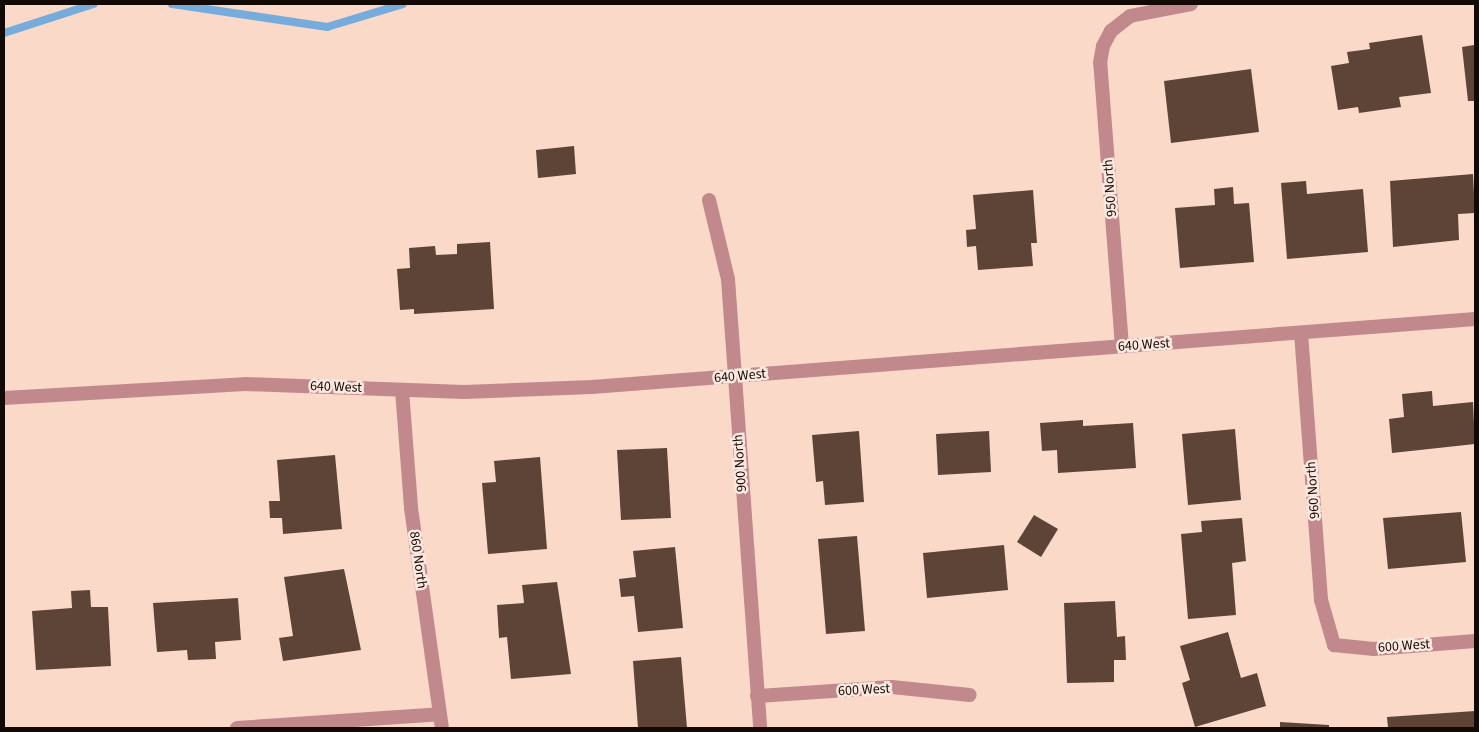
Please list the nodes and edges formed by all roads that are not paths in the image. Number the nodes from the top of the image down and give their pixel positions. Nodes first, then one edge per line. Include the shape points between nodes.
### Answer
1 (1191, 4) edge
2 (709, 200) dead end
3 (1475, 319) edge
4 (1301, 333) junction
5 (1122, 346) junction
6 (734, 376) junction
7 (402, 390) junction
8 (4, 398) edge
9 (1475, 641) edge
10 (1334, 645) joint
11 (970, 695) dead end
12 (758, 696) junction
13 (441, 721) edge
14 (237, 728) edge
15 (760, 728) edge

1 - 5 street, 950 North via 1130,16 1111,31 1100,62
2 - 6 street, 900 North via 728,279
3 - 4 street, 640 West
4 - 5 street, 640 West
4 - 10 street, 960 North via 1321,600
5 - 6 street, 640 West
6 - 7 street, 640 West via 490,392
6 - 12 street, 900 North
7 - 8 street, 640 West via 245,384
7 - 13 street, 860 North via 410,508
9 - 10 street, 600 West via 1374,649
11 - 12 street, 600 West via 892,688
12 - 15 street, 900 North
13 - 14 street

